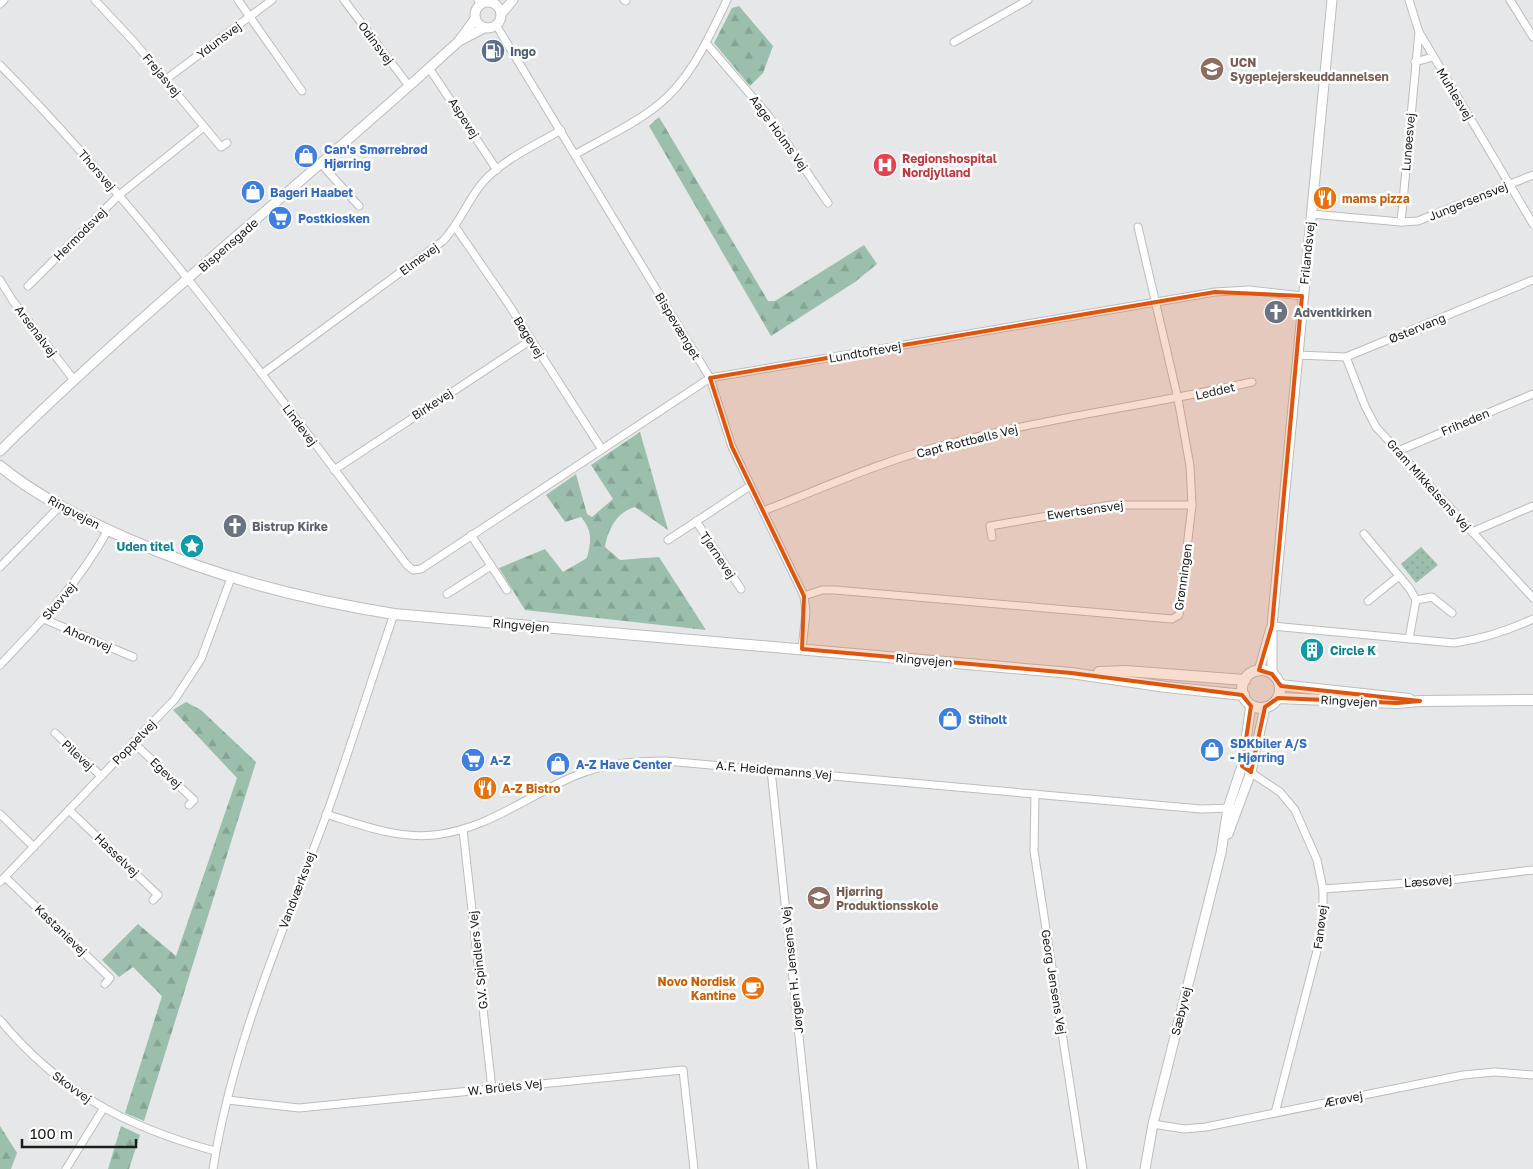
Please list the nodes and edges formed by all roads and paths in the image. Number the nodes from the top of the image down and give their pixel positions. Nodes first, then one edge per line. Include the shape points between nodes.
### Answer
1 (4, 0) edge
2 (95, 0) edge
3 (238, 0) edge
4 (272, 0) edge
5 (344, 0) edge
6 (513, 0) edge
7 (727, 0) edge
8 (1028, 0) edge
9 (1332, 0) edge
10 (1409, 0) edge
11 (1510, 0) edge
12 (493, 1) edge
13 (479, 2) edge
14 (0, 4) edge
15 (501, 14) junction
16 (250, 17) junction
17 (475, 18) junction
18 (496, 25) junction
19 (484, 28) junction
20 (1419, 32) junction
21 (1533, 37) edge
22 (459, 41) junction
23 (954, 42) dead end
24 (706, 43) junction
25 (1433, 58) junction
26 (1415, 62) junction
27 (0, 65) edge
28 (429, 68) junction
29 (165, 80) junction
30 (409, 86) junction
31 (302, 91) dead end
32 (204, 127) junction
33 (561, 130) junction
34 (227, 143) dead end
35 (576, 154) junction
36 (322, 165) junction
37 (497, 170) junction
38 (1533, 175) edge
39 (1510, 184) junction
40 (119, 195) junction
41 (828, 203) dead end
42 (359, 206) dead end
43 (1311, 214) junction
44 (1401, 222) junction
45 (1533, 224) edge
46 (1138, 227) dead end
47 (456, 228) junction
48 (190, 278) junction
49 (0, 280) edge
50 (1533, 280) edge
51 (28, 286) dead end
52 (1302, 296) junction
53 (1156, 302) junction
54 (531, 340) junction
55 (1297, 355) junction
56 (1346, 357) junction
57 (262, 374) junction
58 (710, 378) junction
59 (74, 380) junction
60 (1252, 382) dead end
61 (1533, 394) edge
62 (1178, 399) junction
63 (601, 448) junction
64 (0, 451) edge
65 (1398, 451) junction
66 (0, 466) edge
67 (334, 470) junction
68 (750, 486) junction
69 (1192, 505) junction
70 (60, 506) junction
71 (1533, 506) edge
72 (763, 510) junction
73 (696, 521) junction
74 (108, 530) junction
75 (1472, 532) junction
76 (1364, 534) dead end
77 (471, 535) junction
78 (992, 537) dead end
79 (668, 540) dead end
80 (491, 566) junction
81 (0, 567) edge
82 (413, 570) joint
83 (1399, 576) junction
84 (231, 578) junction
85 (740, 589) dead end
86 (507, 590) dead end
87 (447, 594) dead end
88 (804, 596) junction
89 (1533, 598) edge
90 (1368, 600) dead end
91 (1416, 600) junction
92 (1452, 613) dead end
93 (394, 614) junction
94 (44, 619) junction
95 (1533, 619) edge
96 (1272, 626) junction
97 (1409, 638) junction
98 (802, 649) junction
99 (133, 657) dead end
100 (0, 665) edge
101 (1259, 671) junction
102 (1071, 672) junction
103 (1272, 674) junction
104 (1245, 680) junction
105 (1280, 685) junction
106 (1244, 695) junction
107 (1278, 698) junction
108 (1533, 700) edge
109 (1420, 701) junction
110 (1251, 705) junction
111 (1265, 707) junction
112 (55, 733) dead end
113 (134, 742) junction
114 (1242, 766) junction
115 (771, 770) junction
116 (1251, 772) junction
117 (101, 776) junction
118 (1035, 794) junction
119 (189, 805) dead end
120 (1233, 808) junction
121 (69, 810) junction
122 (0, 814) edge
123 (326, 814) junction
124 (463, 830) junction
125 (34, 847) junction
126 (1533, 872) edge
127 (2, 880) edge
128 (1323, 889) junction
129 (153, 900) dead end
130 (105, 984) dead end
131 (0, 1020) edge
132 (1533, 1075) edge
133 (492, 1089) junction
134 (228, 1100) junction
135 (103, 1109) junction
136 (1275, 1113) junction
137 (1154, 1124) junction
138 (215, 1151) junction
139 (66, 1169) edge
140 (213, 1169) edge
141 (694, 1169) edge
142 (812, 1169) edge
143 (1083, 1169) edge
144 (1145, 1169) edge

1 - 14 street
2 - 29 street, Frejasvej
3 - 16 street
4 - 16 street, Ydunsvej
5 - 30 street, Odinsvej
6 - 15 street
7 - 24 street
8 - 23 street
9 - 43 street, Frilandsvej
10 - 20 street, Muhlesvej
11 - 21 street
12 - 13 street
12 - 15 street
13 - 17 street
15 - 18 street
16 - 29 street, Ydunsvej
16 - 31 street
17 - 19 street
17 - 22 street, Bispensgade
18 - 19 street
18 - 33 street, Bispevænget
19 - 22 street, Bispensgade
20 - 25 street, Muhlesvej
20 - 26 street, Lunøesvej
22 - 28 street, Bispensgade
24 - 35 street via 675,89 657,106
24 - 41 street, Aage Holms Vej via 768,115
25 - 26 street
25 - 39 street, Muhlesvej
26 - 44 street, Lunøesvej
27 - 40 street, Thorsvej via 73,141
28 - 30 street, Bispensgade
28 - 37 street, Aspevej
29 - 32 street, Frejasvej
30 - 36 street, Bispensgade
32 - 34 street, Frejasvej via 221,148
32 - 40 street, Hermodsvej
33 - 35 street, Bispevænget
33 - 37 street, Elmevej
35 - 58 street, Bispevænget
36 - 42 street
36 - 48 street, Bispensgade
37 - 47 street, Elmevej via 477,190
38 - 39 street, Jungersensvej
39 - 44 street, Jungersensvej via 1418,221
39 - 45 street, Muhlesvej
40 - 48 street, Thorsvej
40 - 51 street, Hermodsvej
43 - 44 street, Jungersensvej
43 - 52 street, Frilandsvej
46 - 53 street, Grønningen
47 - 54 street, Bøgevej
47 - 57 street, Elmevej via 443,241
48 - 57 street, Lindevej
48 - 59 street, Bispensgade
49 - 59 street, Arsenalvej
50 - 56 street, Østervang
52 - 53 street, Lundtoftevej via 1250,290
52 - 55 street, Frilandsvej
53 - 58 street, Lundtoftevej
53 - 62 street, Grønningen
54 - 63 street, Bøgevej
54 - 67 street, Birkevej
55 - 56 street, Østervang
55 - 96 street, Frilandsvej
56 - 65 street, Gram Mikkelsens Vej via 1376,427
57 - 67 street, Lindevej
58 - 63 street, Lundtoftevej
58 - 68 street, Bispevænget via 732,447
59 - 64 street, Bispensgade
60 - 62 street, Leddet
61 - 65 street, Friheden
62 - 69 street, Grønningen via 1190,466
62 - 72 street, Capt Rottbølls Vej via 943,445
63 - 77 street, Lundtoftevej
65 - 75 street, Gram Mikkelsens Vej
66 - 70 main road, Ringvejen
67 - 82 street, Lindevej
68 - 72 street, Bispevænget
68 - 73 street, Tjørnevej
69 - 78 street, Ewertsensvej via 1135,504 1083,508 990,526
69 - 88 street, Grønningen via 1179,615 1172,619 835,590
70 - 74 main road, Ringvejen
70 - 81 street
71 - 75 street
72 - 88 street, Bispevænget
73 - 79 street, Tjørnevej
73 - 85 street, Tjørnevej
74 - 84 main road, Ringvejen
74 - 94 street, Skovvej via 71,588
75 - 89 street, Gram Mikkelsens Vej
76 - 83 street
77 - 80 street
77 - 82 street, Lundtoftevej via 421,569
80 - 86 street
80 - 87 street
83 - 90 street
83 - 91 street
84 - 93 main road, Ringvejen via 297,597
84 - 113 street, Poppelvej via 201,659 174,700
88 - 98 street, Bispevænget via 806,612
91 - 92 street via 1432,597
91 - 97 street
93 - 98 main road, Ringvejen
93 - 123 street, Vandværksvej
94 - 99 street, Ahornvej
94 - 100 street, Skovvej
95 - 97 street via 1481,639 1454,643
96 - 97 street
96 - 101 street, Frilandsvej
96 - 103 street, Frilandsvej
98 - 102 main road, Ringvejen
101 - 103 main road
101 - 104 main road
102 - 104 main road, Ringvejen via 1126,671
102 - 106 main road, Ringvejen
103 - 105 main road
104 - 106 main road
105 - 107 main road
105 - 109 main road, Ringvejen
106 - 110 main road
107 - 109 main road, Ringvejen via 1397,704
107 - 111 main road
108 - 109 main road, Ringvejen
110 - 111 main road
110 - 114 street, Sæbyvej
111 - 116 street, Sæbyvej
112 - 117 street, Pilevej
113 - 117 street, Poppelvej
113 - 119 street, Egevej via 194,800
114 - 116 street, Fanøvej
114 - 120 street, Sæbyvej
115 - 118 street, A.F. Heidemanns Vej
115 - 124 street, A.F. Heidemanns Vej via 666,761 628,761 607,765 576,775 496,818
115 - 142 street, Jørgen H. Jensens Vej
116 - 120 street, Sæbyvej
116 - 128 street, Fanøvej via 1280,792 1295,810 1316,860
117 - 121 street, Poppelvej
118 - 120 street, A.F. Heidemanns Vej via 1201,809
118 - 143 street, Georg Jensens Vej via 1034,850
120 - 137 street, Sæbyvej
121 - 125 street, Poppelvej
121 - 129 street, Hasselvej via 158,895
122 - 125 street
123 - 124 street, A.F. Heidemanns Vej via 375,830 404,835
123 - 134 street, Vandværksvej via 275,947
124 - 133 street, G.V. Spindlers Vej
125 - 127 street, Poppelvej
126 - 128 street, Læsøvej
127 - 130 street, Kastanievej via 110,978
128 - 136 street, Fanøvej via 1318,947
131 - 135 street, Skovvej via 38,1062
132 - 136 street, Ærøvej via 1495,1072 1464,1075
133 - 134 street, W. Brüels Vej via 299,1108
133 - 141 street, W. Brüels Vej via 683,1070
134 - 138 street, Vandværksvej
135 - 138 street, Skovvej via 166,1137
135 - 139 street
136 - 137 street, Ærøvej via 1184,1129
137 - 144 street, Sæbyvej
138 - 140 street, Vandværksvej

